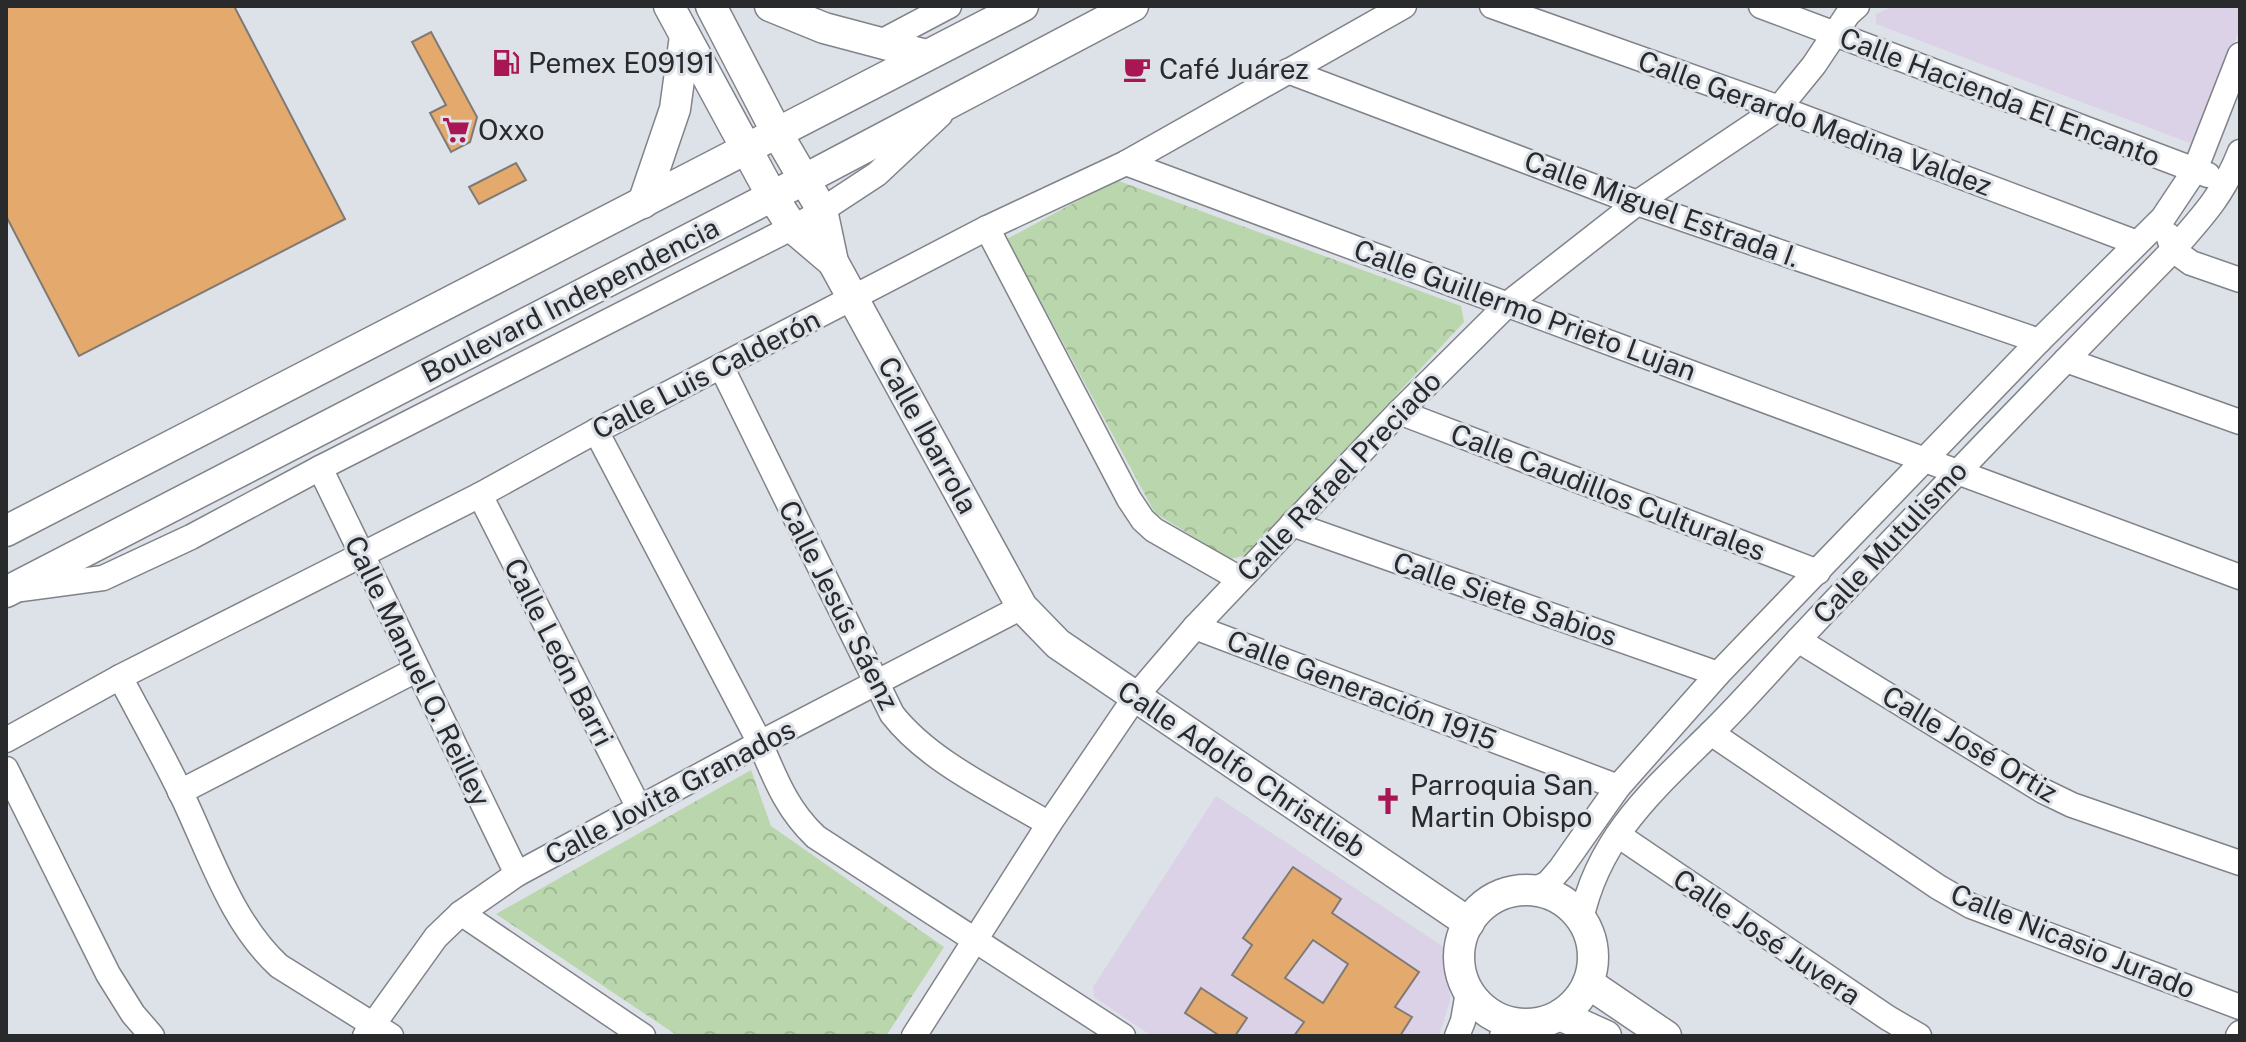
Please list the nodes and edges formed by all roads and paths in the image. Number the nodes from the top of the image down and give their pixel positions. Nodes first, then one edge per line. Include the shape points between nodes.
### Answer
1 (669, 6) edge
2 (711, 6) edge
3 (770, 6) edge
4 (949, 6) edge
5 (1023, 6) edge
6 (1133, 6) edge
7 (1404, 6) edge
8 (1492, 6) edge
9 (1761, 6) edge
10 (1857, 6) edge
11 (1833, 34) junction
12 (685, 36) junction
13 (879, 43) junction
14 (926, 55) junction
15 (2240, 55) edge
16 (1288, 71) junction
17 (956, 99) junction
18 (1779, 108) junction
19 (777, 133) junction
20 (745, 150) junction
21 (2240, 152) edge
22 (1126, 163) junction
23 (2195, 170) junction
24 (805, 179) junction
25 (2234, 184) edge
26 (772, 196) junction
27 (643, 203) junction
28 (1637, 203) junction
29 (822, 210) junction
30 (2163, 218) junction
31 (793, 228) junction
32 (987, 228) junction
33 (2137, 243) junction
34 (2173, 250) junction
35 (833, 262) junction
36 (2240, 280) edge
37 (853, 298) junction
38 (1509, 303) junction
39 (2039, 341) junction
40 (2066, 360) junction
41 (721, 366) junction
42 (1399, 412) junction
43 (2240, 422) edge
44 (596, 431) junction
45 (1924, 460) junction
46 (320, 468) junction
47 (1955, 473) junction
48 (480, 495) junction
49 (1292, 524) junction
50 (6, 531) edge
51 (360, 556) junction
52 (1818, 572) junction
53 (2240, 577) edge
54 (1240, 579) junction
55 (6, 591) edge
56 (1022, 607) junction
57 (1195, 627) junction
58 (1798, 640) junction
59 (416, 670) junction
60 (1718, 674) junction
61 (120, 677) junction
62 (875, 684) junction
63 (1136, 696) junction
64 (1711, 733) junction
65 (6, 740) edge
66 (760, 743) junction
67 (6, 769) edge
68 (1618, 787) junction
69 (180, 792) junction
70 (639, 808) junction
71 (1049, 824) junction
72 (1618, 835) junction
73 (2240, 863) edge
74 (517, 874) junction
75 (1532, 891) junction
76 (461, 913) junction
77 (1581, 920) junction
78 (1469, 923) junction
79 (976, 939) junction
80 (1588, 983) junction
81 (1468, 992) junction
82 (2240, 1007) edge
83 (1560, 1015) junction
84 (1514, 1030) edge
85 (376, 1032) edge
86 (152, 1036) edge
87 (643, 1036) edge
88 (914, 1036) edge
89 (1123, 1036) edge
90 (1457, 1036) edge
91 (1606, 1036) edge
92 (1666, 1036) edge
93 (1919, 1036) edge

1 - 12 main road, Calle Ibarrola
2 - 19 main road, Calle Ibarrola
3 - 13 main road
4 - 13 street
5 - 14 main road, Boulevard Independencia
6 - 17 main road, Boulevard Independencia
7 - 16 street, Calle Luis Calderón
8 - 18 street, Calle Gerardo Medina Valdez
9 - 11 street, Calle Hacienda El Encanto
10 - 11 street, Calle Rafael Preciado
11 - 18 street, Calle Rafael Preciado
11 - 23 street, Calle Hacienda El Encanto
12 - 20 main road, Calle Ibarrola
12 - 27 main road via 675,109
13 - 14 main road
14 - 19 main road, Boulevard Independencia
15 - 23 street, Calle Mutulismo
16 - 22 street, Calle Luis Calderón
16 - 28 street, Calle Miguel Estrada I.
17 - 24 main road, Boulevard Independencia
17 - 29 street via 886,166
18 - 28 street, Calle Rafael Preciado
18 - 33 street, Calle Gerardo Medina Valdez
19 - 20 main road, Boulevard Independencia
19 - 24 main road, Calle Ibarrola
20 - 26 main road, Calle Ibarrola
20 - 27 main road, Boulevard Independencia
21 - 25 street, Calle Mutulismo
22 - 32 street, Calle Luis Calderón
22 - 38 street, Calle Guillermo Prieto Lujan
23 - 25 street, Calle Hacienda El Encanto
23 - 30 street, Calle Mutulismo
24 - 26 main road, Boulevard Independencia
24 - 29 main road, Calle Ibarrola
25 - 34 street, Calle Mutulismo
26 - 31 main road, Calle Ibarrola
26 - 55 main road, Boulevard Independencia
27 - 50 main road, Boulevard Independencia
28 - 38 street, Calle Rafael Preciado
28 - 39 street, Calle Miguel Estrada I.
29 - 31 street
29 - 35 main road, Calle Ibarrola
30 - 33 street, Calle Mutulismo
30 - 34 street
31 - 35 main road, Calle Ibarrola
31 - 46 street
32 - 37 street, Calle Luis Calderón
32 - 54 street via 1143,520
33 - 39 street, Calle Mutulismo
34 - 36 street via 2191,263
34 - 40 street, Calle Mutulismo
35 - 37 main road, Calle Ibarrola
37 - 41 street, Calle Luis Calderón
37 - 56 main road, Calle Ibarrola
38 - 42 street, Calle Rafael Preciado
38 - 45 street, Calle Guillermo Prieto Lujan
39 - 45 street, Calle Mutulismo
40 - 43 street
40 - 47 street, Calle Mutulismo
41 - 44 street, Calle Luis Calderón
41 - 62 street, Calle Jesús Sáenz
42 - 49 street, Calle Rafael Preciado
42 - 52 street, Calle Caudillos Culturales
44 - 48 street, Calle Luis Calderón
44 - 66 street
45 - 47 street, Calle Guillermo Prieto Lujan
45 - 52 street, Calle Mutulismo
46 - 51 street, Calle Manuel O. Reilley
46 - 55 street via 103,578
47 - 53 street, Calle Guillermo Prieto Lujan
47 - 58 street, Calle Mutulismo
48 - 51 street, Calle Luis Calderón
48 - 70 street, Calle León Barri
49 - 54 street, Calle Rafael Preciado
49 - 60 street, Calle Siete Sabios
51 - 59 street, Calle Manuel O. Reilley
51 - 61 street, Calle Luis Calderón
52 - 60 street, Calle Mutulismo
54 - 57 street, Calle Rafael Preciado
56 - 62 street, Calle Jovita Granados
56 - 63 main road, Calle Adolfo Christlieb via 1058,644
57 - 63 street, Calle Rafael Preciado
57 - 68 street, Calle Generación 1915
58 - 64 street, Calle Mutulismo
58 - 73 street, Calle José Ortiz via 2043,791
59 - 69 street
59 - 74 street, Calle Manuel O. Reilley
60 - 68 street, Calle Mutulismo
61 - 65 street, Calle Luis Calderón
61 - 69 street
62 - 66 street, Calle Jovita Granados
62 - 71 street, Calle Jesús Sáenz via 907,734
63 - 71 street, Calle Rafael Preciado
63 - 78 main road, Calle Adolfo Christlieb
64 - 72 street, Calle Mutulismo via 1660,782
64 - 82 street, Calle Nicasio Jurado via 1971,906
66 - 70 street, Calle Jovita Granados
66 - 79 street via 781,793 816,837
67 - 86 street via 108,974
68 - 75 street, Calle Mutulismo via 1561,868
69 - 85 street via 214,866 264,953
70 - 74 street, Calle Jovita Granados
71 - 79 street, Calle Rafael Preciado
72 - 77 street, Calle Mutulismo via 1599,862
72 - 93 street, Calle José Juvera
74 - 76 street, Calle Jovita Granados
75 - 77 main road via 1556,897
75 - 78 main road via 1500,896 1482,906
76 - 85 street, Calle Jovita Granados via 436,937
76 - 87 street
77 - 80 main road via 1593,956
78 - 81 main road via 1459,957
79 - 88 street, Calle Rafael Preciado
79 - 89 street
80 - 83 main road via 1575,1005
80 - 92 main road
81 - 84 main road
81 - 90 street
83 - 84 main road
83 - 91 main road

